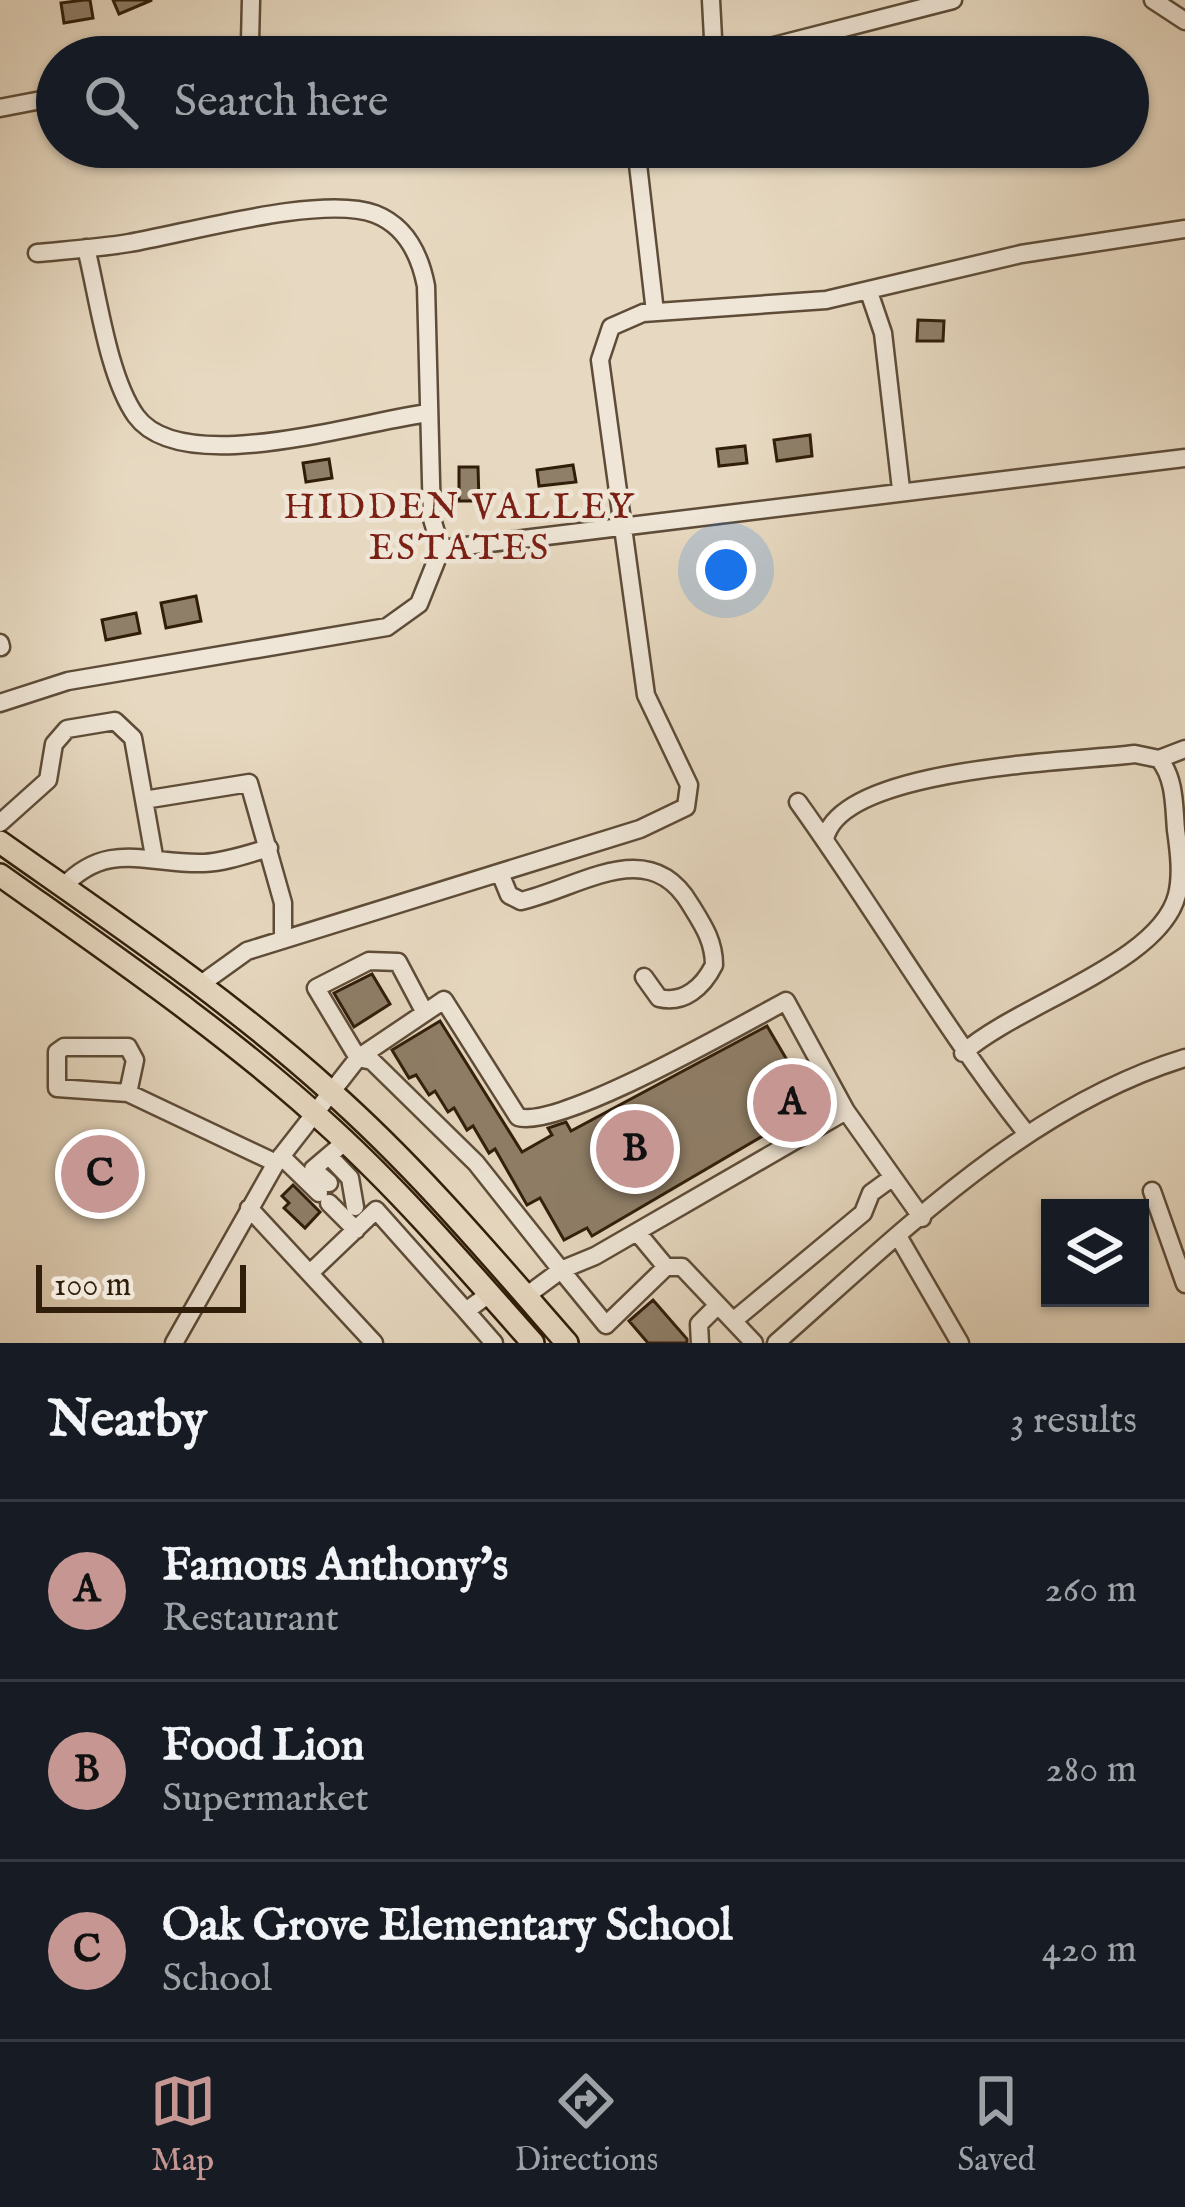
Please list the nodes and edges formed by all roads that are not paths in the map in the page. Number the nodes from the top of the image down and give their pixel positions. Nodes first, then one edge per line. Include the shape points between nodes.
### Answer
1 (251, 0) edge
2 (711, 0) edge
3 (953, 0) edge
4 (1153, 0) edge
5 (1185, 21) edge
6 (250, 36) edge
7 (714, 36) edge
8 (813, 36) edge
9 (36, 101) edge
10 (0, 108) edge
11 (638, 168) edge
12 (1185, 229) edge
13 (86, 248) junction
14 (37, 253) dead end
15 (869, 292) junction
16 (655, 312) junction
17 (428, 412) junction
18 (1185, 458) edge
19 (902, 489) junction
20 (623, 524) junction
21 (441, 549) junction
22 (0, 704) edge
23 (1185, 749) edge
24 (1159, 759) junction
25 (144, 800) junction
26 (798, 802) dead end
27 (0, 823) edge
28 (825, 839) junction
29 (0, 842) edge
30 (268, 848) junction
31 (154, 856) junction
32 (500, 873) junction
33 (0, 875) edge
34 (63, 887) junction
35 (284, 940) junction
36 (644, 977) dead end
37 (201, 985) junction
38 (425, 1013) junction
39 (963, 1053) junction
40 (358, 1058) junction
41 (1185, 1058) edge
42 (330, 1091) junction
43 (128, 1093) junction
44 (312, 1111) junction
45 (846, 1111) junction
46 (1027, 1134) junction
47 (338, 1149) junction
48 (278, 1159) junction
49 (309, 1174) junction
50 (893, 1177) junction
51 (395, 1190) junction
52 (1152, 1191) dead end
53 (250, 1208) junction
54 (364, 1216) junction
55 (922, 1217) junction
56 (637, 1232) junction
57 (898, 1236) junction
58 (665, 1267) junction
59 (561, 1270) junction
60 (310, 1274) junction
61 (1184, 1281) edge
62 (489, 1294) junction
63 (526, 1295) junction
64 (718, 1305) junction
65 (466, 1311) junction
66 (733, 1321) junction
67 (174, 1343) edge
68 (374, 1343) edge
69 (494, 1343) edge
70 (533, 1343) edge
71 (568, 1343) edge
72 (700, 1343) edge
73 (754, 1343) edge
74 (776, 1343) edge
75 (960, 1343) edge

1 - 6 street
2 - 7 street
3 - 8 street
4 - 5 street
9 - 10 street
11 - 16 street
12 - 15 street via 965,265
13 - 14 street
13 - 17 street via 123,389 158,436 241,447
13 - 17 street via 330,208 382,217 408,239 423,269
15 - 16 street
15 - 19 street via 883,333
16 - 20 street via 621,320 602,346
17 - 21 street via 432,519
18 - 19 street
19 - 20 street
20 - 21 street
20 - 32 street via 646,695 690,790 679,813
21 - 22 street via 419,604 387,627 68,681
23 - 24 street
24 - 28 street via 1135,754 885,788 846,807
24 - 39 street via 1171,778 1180,877 1163,926 1136,951 1000,1024
25 - 27 street via 134,738 124,724 77,724 59,736 48,780
25 - 30 street via 249,783
25 - 31 street
26 - 28 street
28 - 39 street
29 - 34 main road
30 - 31 street via 201,863
30 - 35 street via 284,903
31 - 34 street via 101,859
32 - 35 street
32 - 36 street via 520,901 626,868 673,878 710,938 714,965 698,987 672,1001 658,998
33 - 44 main road via 189,1009
34 - 37 main road
35 - 37 street via 230,958
37 - 42 main road
38 - 40 street
38 - 40 street via 398,962 369,961 316,988
38 - 45 street via 444,1000 518,1117 531,1121 578,1107 786,1001
39 - 46 street
40 - 42 street
40 - 59 street via 372,1061 452,1138
41 - 46 street via 1099,1091
42 - 44 street
42 - 63 main road
43 - 43 street via 135,1060 128,1047 57,1052 57,1088
43 - 48 street
44 - 47 main road
44 - 48 street
45 - 50 street
45 - 56 street
46 - 55 street
47 - 49 street
47 - 51 main road
47 - 54 street
48 - 49 street
48 - 53 street
49 - 54 street
50 - 55 street
50 - 66 street via 871,1193 863,1213
51 - 54 street
51 - 62 main road
52 - 61 street
53 - 60 street
53 - 67 street
54 - 60 street
54 - 65 street
55 - 57 street
56 - 58 street
56 - 59 street
57 - 74 street
57 - 75 street
58 - 59 street via 607,1325
58 - 64 street via 682,1267
59 - 63 street
60 - 68 street
62 - 65 street
62 - 70 main road
63 - 71 main road
64 - 66 street
64 - 72 street via 700,1324
65 - 69 street
66 - 73 street

